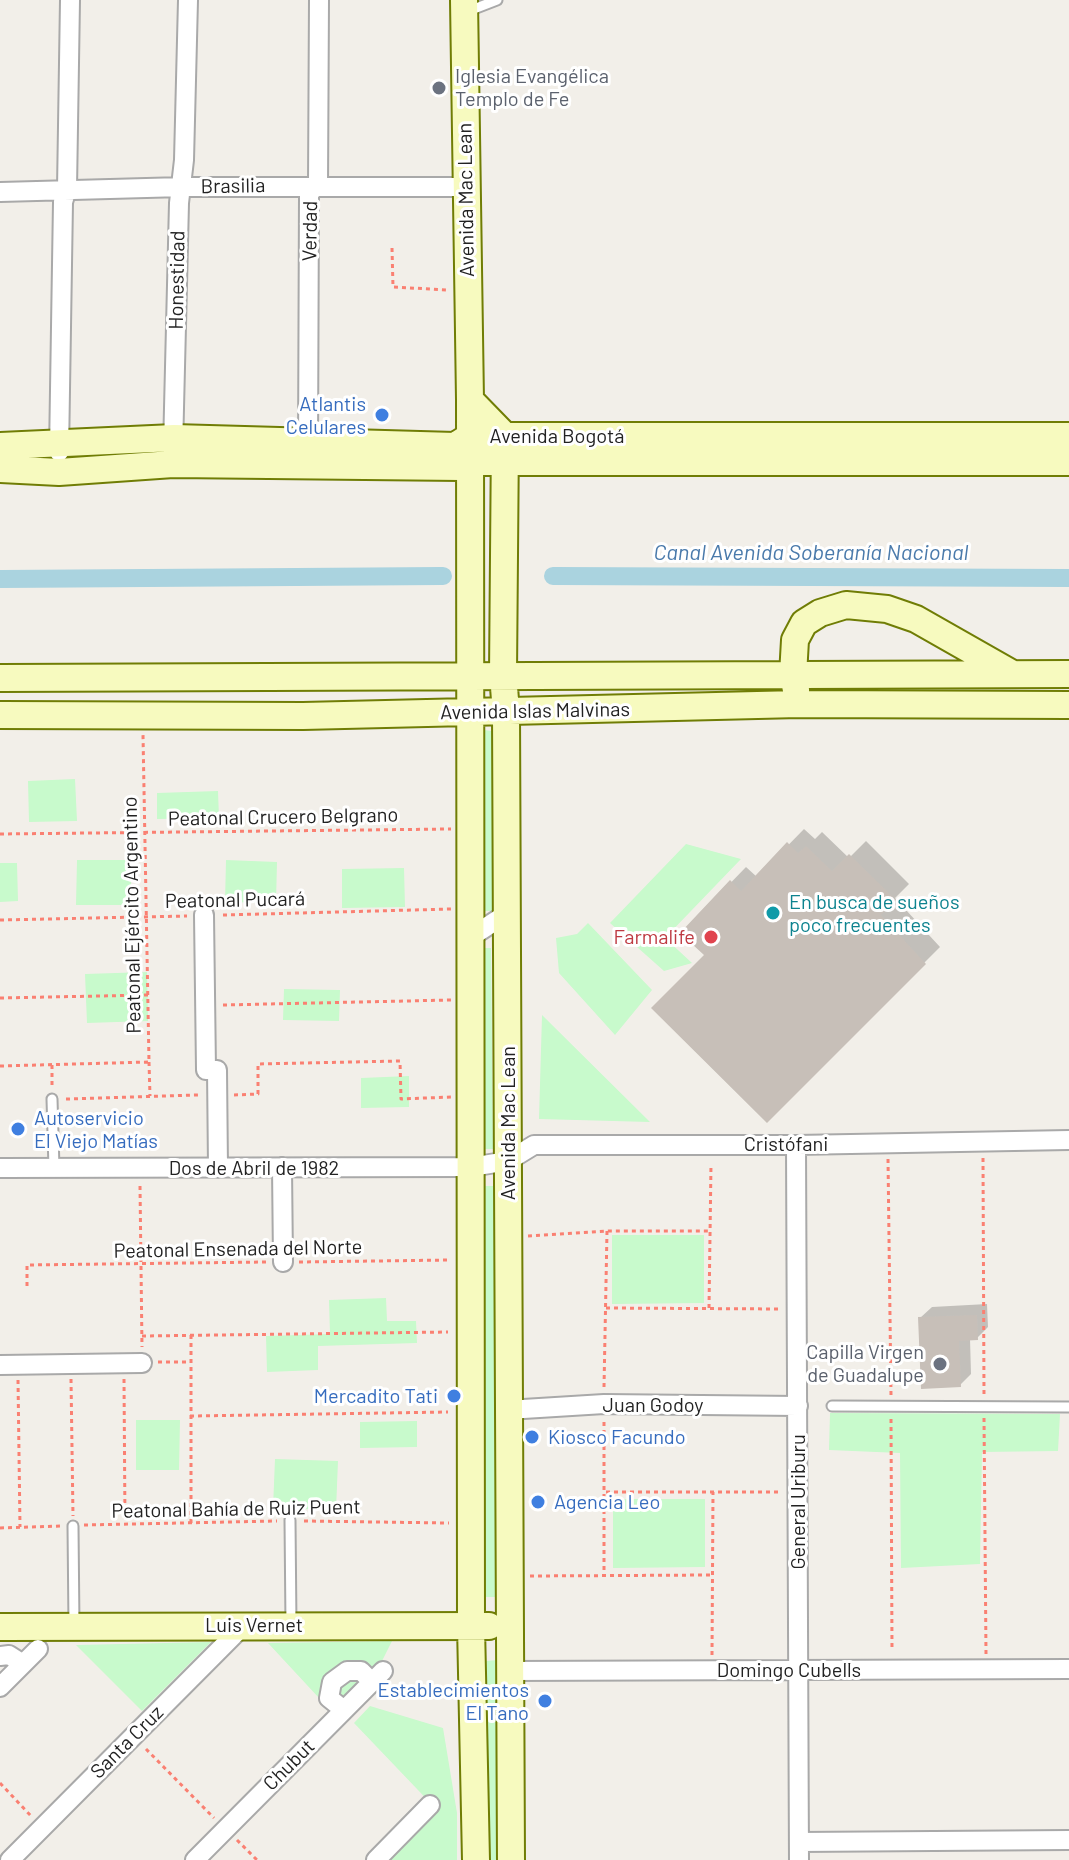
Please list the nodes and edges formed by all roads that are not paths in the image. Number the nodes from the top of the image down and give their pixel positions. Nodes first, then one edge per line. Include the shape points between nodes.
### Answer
1 (70, 0) edge
2 (188, 0) edge
3 (319, 0) edge
4 (497, 0) edge
5 (464, 7) edge
6 (318, 185) junction
7 (183, 187) junction
8 (467, 187) junction
9 (67, 189) junction
10 (0, 192) edge
11 (470, 400) junction
12 (874, 435) junction
13 (1069, 436) edge
14 (174, 438) junction
15 (58, 445) junction
16 (0, 446) edge
17 (470, 449) junction
18 (505, 449) junction
19 (308, 455) junction
20 (876, 461) junction
21 (1069, 462) edge
22 (173, 464) junction
23 (0, 469) edge
24 (59, 472) junction
25 (503, 674) junction
26 (1014, 674) junction
27 (1069, 674) edge
28 (470, 675) junction
29 (793, 675) junction
30 (0, 678) edge
31 (799, 704) junction
32 (1069, 705) edge
33 (470, 713) junction
34 (506, 713) junction
35 (0, 715) edge
36 (506, 914) junction
37 (204, 915) road end
38 (471, 937) junction
39 (52, 1099) road end
40 (1069, 1140) edge
41 (796, 1145) junction
42 (508, 1161) junction
43 (282, 1167) junction
44 (471, 1167) junction
45 (0, 1168) edge
46 (54, 1168) junction
47 (218, 1168) junction
48 (283, 1262) road end
49 (133, 1363) road end
50 (9, 1365) edge
51 (798, 1406) junction
52 (832, 1406) dead end
53 (1069, 1407) edge
54 (507, 1410) junction
55 (290, 1520) road end
56 (73, 1526) road end
57 (244, 1625) junction
58 (291, 1625) junction
59 (74, 1626) junction
60 (471, 1626) junction
61 (509, 1626) junction
62 (0, 1627) edge
63 (38, 1649) dead end
64 (0, 1656) edge
65 (23, 1664) junction
66 (1069, 1669) edge
67 (799, 1670) junction
68 (509, 1671) junction
69 (0, 1687) edge
70 (344, 1710) junction
71 (430, 1805) dead end
72 (1069, 1840) edge
73 (799, 1851) edge
74 (11, 1860) edge
75 (195, 1860) edge
76 (376, 1860) edge
77 (476, 1860) edge
78 (511, 1860) edge

1 - 9 street
2 - 7 street, Honestidad
3 - 6 street, Verdad
4 - 5 lane
5 - 8 main road, Avenida Mac Lean
6 - 7 street, Brasilia
6 - 8 street, Brasilia
6 - 19 street, Verdad via 309,193
7 - 9 street, Brasilia
7 - 14 street, Honestidad
8 - 11 main road, Avenida Mac Lean
9 - 10 street, Brasilia
9 - 15 street
11 - 17 main road, Avenida Mac Lean
11 - 18 main road
12 - 13 main road, Avenida Bogotá
12 - 18 main road, Avenida Bogotá
12 - 20 main road
14 - 15 main road, Avenida Bogotá
14 - 19 main road, Avenida Bogotá
14 - 22 street, Honestidad
15 - 16 main road, Avenida Bogotá
15 - 24 street
17 - 18 main road, Avenida Bogotá
17 - 19 main road, Avenida Bogotá via 461,467
17 - 28 main road, Avenida Mac Lean
18 - 20 main road, Avenida Bogotá
18 - 25 main road, Avenida Mac Lean
19 - 22 main road, Avenida Bogotá
20 - 21 main road, Avenida Bogotá
22 - 24 main road, Avenida Bogotá
23 - 24 main road, Avenida Bogotá
25 - 28 main road, Avenida Islas Malvinas
25 - 29 main road, Avenida Islas Malvinas
25 - 34 main road, Avenida Mac Lean
26 - 27 main road, Avenida Islas Malvinas
26 - 29 main road, Avenida Islas Malvinas
26 - 29 main road via 916,619 887,609 846,605 804,623 795,640
28 - 30 main road, Avenida Islas Malvinas
28 - 33 main road, Avenida Mac Lean
29 - 31 main road
31 - 32 main road, Avenida Islas Malvinas
31 - 34 main road, Avenida Islas Malvinas
33 - 34 main road, Avenida Islas Malvinas
33 - 35 main road, Avenida Islas Malvinas
33 - 38 main road, Avenida Mac Lean
34 - 36 main road, Avenida Mac Lean
36 - 38 street
36 - 42 main road, Avenida Mac Lean
37 - 47 street via 206,1070 217,1070
38 - 44 main road, Avenida Mac Lean
39 - 46 lane
40 - 41 street, Cristófani
41 - 42 street, Cristófani via 534,1145
41 - 51 street, General Uriburu
42 - 44 street, Dos de Abril de 1982
42 - 54 main road, Avenida Mac Lean
43 - 44 street, Dos de Abril de 1982
43 - 47 street, Dos de Abril de 1982
43 - 48 street
44 - 60 main road, Avenida Mac Lean
45 - 46 street, Dos de Abril de 1982
46 - 47 street, Dos de Abril de 1982
49 - 50 street
51 - 54 street, Juan Godoy via 604,1404
51 - 67 street, General Uriburu
52 - 53 lane
54 - 61 main road, Avenida Mac Lean
55 - 58 lane
56 - 59 lane
57 - 58 main road, Luis Vernet
57 - 59 main road, Luis Vernet
57 - 74 street, Santa Cruz
58 - 60 main road, Luis Vernet
59 - 62 main road, Luis Vernet
60 - 61 main road, Luis Vernet
60 - 77 main road, Avenida Mac Lean
61 - 68 main road, Avenida Mac Lean
63 - 65 street
64 - 65 street
65 - 69 street
66 - 67 street, Domingo Cubells
67 - 68 street, Domingo Cubells
67 - 73 street, General Uriburu
68 - 78 main road, Avenida Mac Lean
70 - 70 street, Chubut via 378,1676 347,1671 332,1682 329,1698
70 - 75 street, Chubut
71 - 76 street
72 - 73 street

